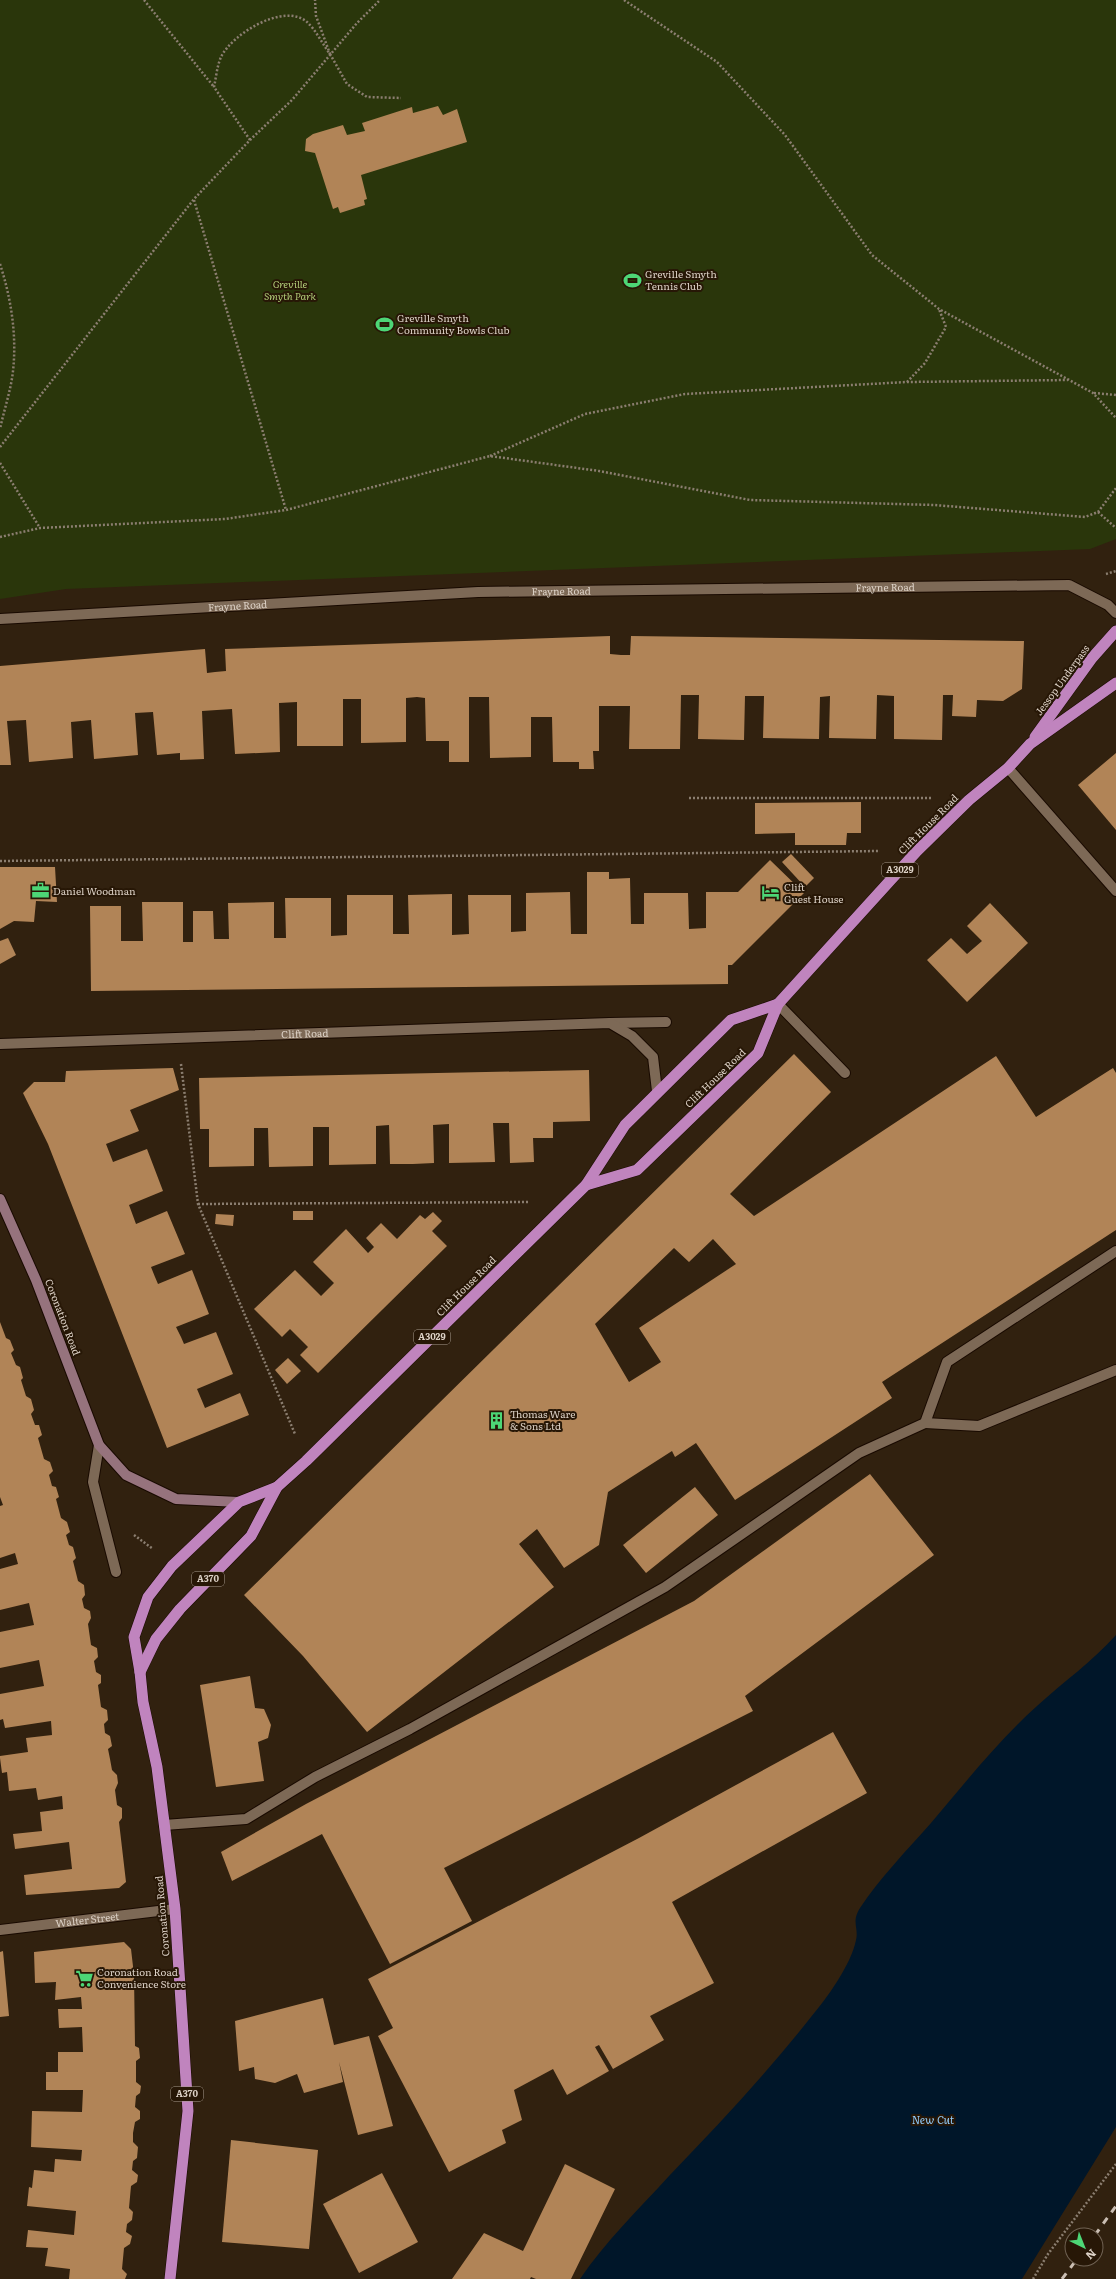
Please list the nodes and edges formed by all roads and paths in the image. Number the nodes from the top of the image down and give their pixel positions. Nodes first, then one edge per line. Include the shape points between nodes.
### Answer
1 (144, 0) edge
2 (315, 0) edge
3 (380, 0) edge
4 (624, 0) edge
5 (330, 54) junction
6 (214, 87) junction
7 (401, 98) dead end
8 (250, 140) junction
9 (194, 199) junction
10 (0, 264) edge
11 (939, 309) junction
12 (1069, 380) junction
13 (907, 382) junction
14 (1093, 393) junction
15 (1116, 396) edge
16 (1116, 418) edge
17 (0, 429) edge
18 (0, 447) edge
19 (490, 456) junction
20 (0, 463) edge
21 (1116, 488) edge
22 (286, 510) junction
23 (1098, 512) junction
24 (40, 528) junction
25 (1116, 528) edge
26 (0, 537) edge
27 (1116, 613) edge
28 (0, 619) edge
29 (1116, 631) edge
30 (1116, 683) edge
31 (1030, 744) junction
32 (1008, 768) junction
33 (689, 798) dead end
34 (931, 798) dead end
35 (917, 851) junction
36 (0, 861) edge
37 (1116, 891) edge
38 (778, 1004) junction
39 (666, 1022) dead end
40 (610, 1023) junction
41 (177, 1038) junction
42 (0, 1044) edge
43 (845, 1073) dead end
44 (657, 1091) junction
45 (586, 1185) junction
46 (0, 1199) edge
47 (568, 1202) junction
48 (198, 1204) junction
49 (1116, 1250) edge
50 (1116, 1370) edge
51 (925, 1424) junction
52 (99, 1445) junction
53 (306, 1461) junction
54 (277, 1487) junction
55 (239, 1502) junction
56 (116, 1572) dead end
57 (140, 1672) junction
58 (164, 1826) junction
59 (175, 1909) junction
60 (0, 1930) edge
61 (1116, 2164) edge
62 (170, 2279) edge
63 (1033, 2279) edge

1 - 6 path
2 - 5 path via 316,16
3 - 5 path
4 - 11 path via 717,62 785,135 872,255
5 - 6 path via 306,22 288,14 270,19 242,34 222,56
5 - 7 path via 347,84 367,97
5 - 8 path via 292,100
6 - 8 path
8 - 9 path
9 - 18 path
9 - 22 path
10 - 17 path via 8,289 13,331 13,371
11 - 12 path
11 - 13 path via 946,327 925,363
12 - 13 path
12 - 14 path
13 - 19 path via 685,394 585,414
14 - 15 path
14 - 16 path
19 - 22 path
19 - 23 path via 599,471 750,500 934,505 1085,517
20 - 24 path
21 - 23 path
22 - 24 path via 225,519
23 - 25 path
24 - 26 path
27 - 28 street, Frayne Road via 1108,605 1069,585 478,592
29 - 31 highway, Jessop Underpass / A3029 via 1092,658
30 - 31 highway, Clift House Road / A3029
31 - 32 highway, Clift House Road / A3029
32 - 35 highway, Clift House Road / A3029 via 969,800
32 - 37 street
33 - 34 path
35 - 36 path
35 - 38 highway, Clift House Road / A3029
38 - 43 street
38 - 44 highway, Clift House Road / A3029 via 731,1020
38 - 45 highway, Clift House Road / A3029 via 758,1054 637,1170
39 - 40 street, Clift Road
40 - 41 street, Clift Road
40 - 44 street via 632,1036 654,1057
41 - 42 street, Clift Road
41 - 48 path
44 - 45 highway, Clift House Road / A3029 via 625,1125
45 - 47 highway, Clift House Road / A3029
46 - 52 main road, Coronation Road via 36,1280
47 - 48 path
47 - 53 highway, Clift House Road / A3029
48 - 53 path
49 - 51 street via 947,1362
50 - 51 street via 979,1426
51 - 58 street via 859,1453 665,1587 410,1729 315,1777 246,1818
52 - 55 main road, Coronation Road via 126,1475 176,1499
52 - 56 street via 93,1482
53 - 54 highway, Clift House Road / A3029
54 - 55 highway, Coronation Road / A370
54 - 57 highway, A370 via 251,1536 180,1608 156,1640
55 - 57 highway, Coronation Road / A370 via 172,1566 148,1597 134,1637
57 - 58 highway, Coronation Road / A370 via 143,1702 157,1767
58 - 59 highway, Coronation Road / A370
59 - 60 street, Walter Street
59 - 62 highway, Coronation Road / A370 via 188,2111
61 - 63 path via 1048,2254

